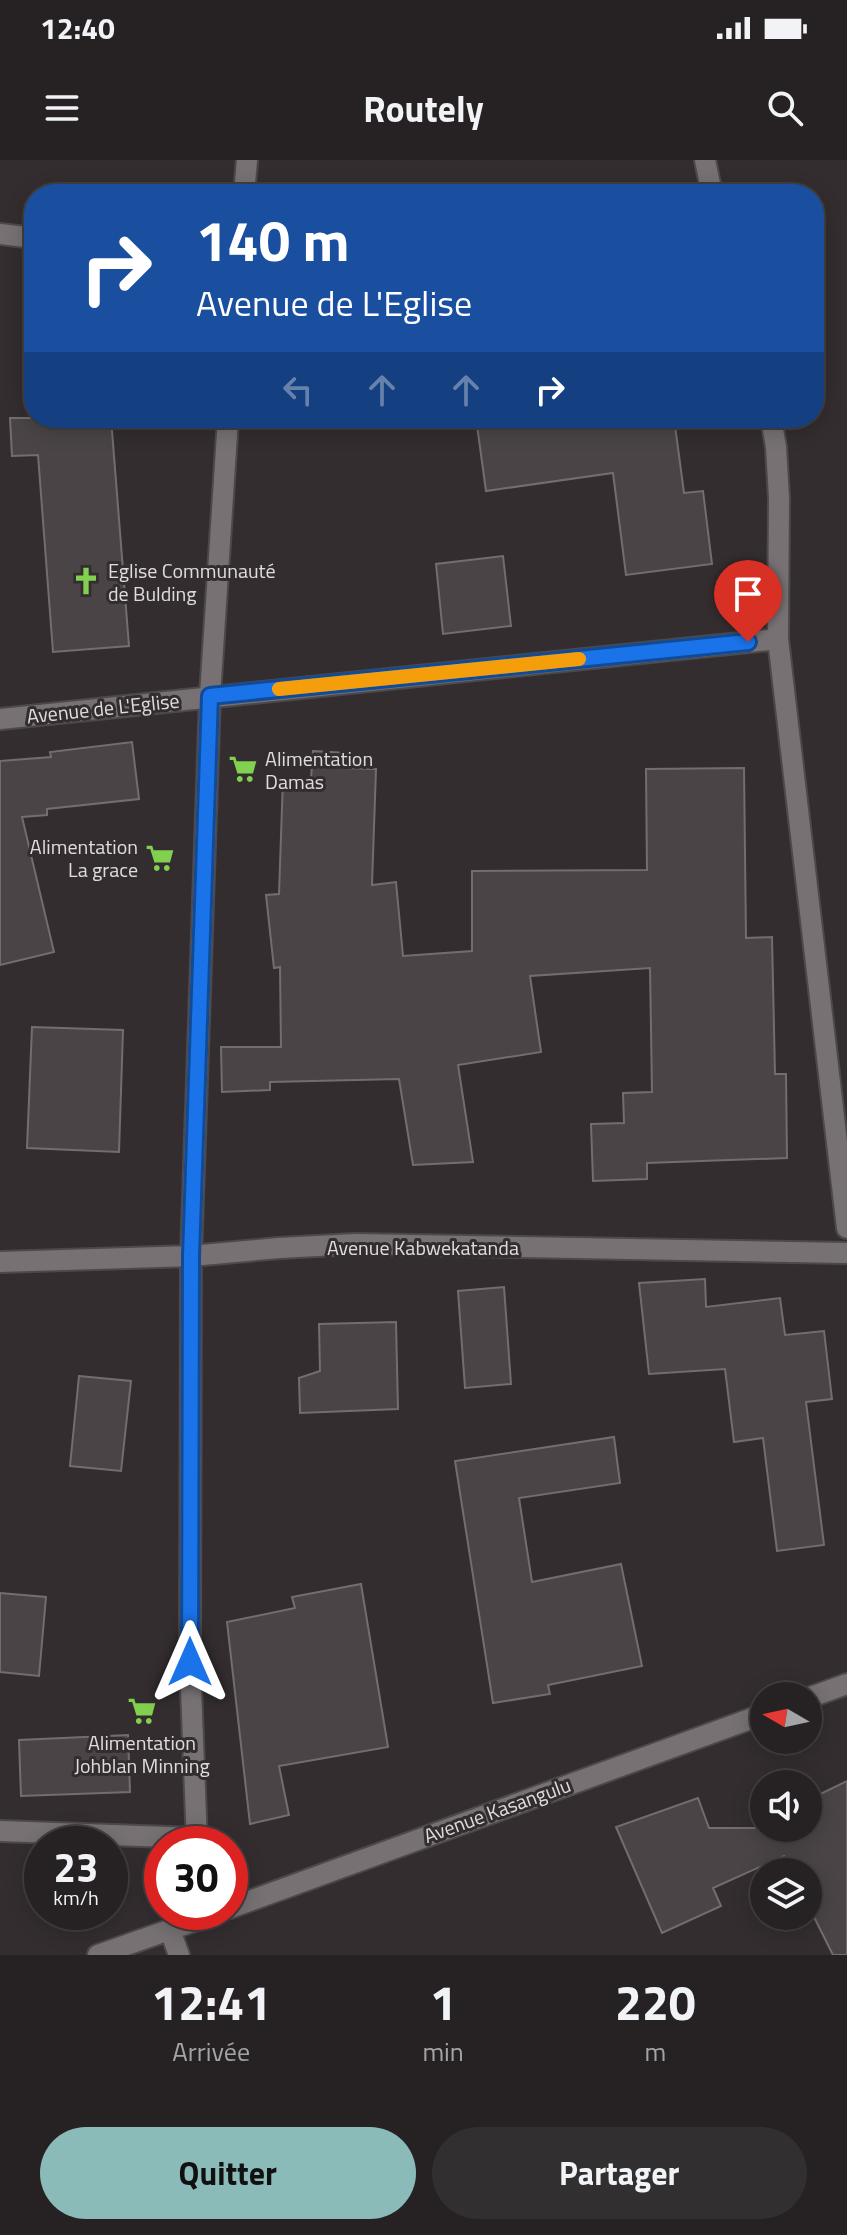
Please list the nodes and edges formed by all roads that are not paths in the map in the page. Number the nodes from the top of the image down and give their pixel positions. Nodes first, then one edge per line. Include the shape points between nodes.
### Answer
1 (247, 160) edge
2 (705, 160) edge
3 (245, 184) edge
4 (710, 184) edge
5 (0, 234) edge
6 (24, 237) edge
7 (227, 428) edge
8 (773, 428) edge
9 (778, 639) junction
10 (210, 696) junction
11 (0, 719) edge
12 (847, 1228) edge
13 (847, 1253) edge
14 (191, 1256) junction
15 (0, 1262) edge
16 (847, 1684) edge
17 (822, 1693) edge
18 (750, 1719) edge
19 (195, 1826) edge
20 (0, 1831) edge
21 (144, 1838) edge
22 (248, 1901) edge
23 (170, 1930) joint
24 (98, 1955) edge
25 (179, 1955) edge

1 - 3 street
2 - 4 street
5 - 6 street
7 - 10 street
8 - 9 street via 779,498
9 - 10 street, Avenue de L'Eglise
9 - 12 street
10 - 11 street, Avenue de L'Eglise
10 - 14 street
13 - 14 street, Avenue Kabwekatanda via 355,1244
14 - 15 street, Avenue Kabwekatanda
14 - 19 street via 190,1662
16 - 17 street
18 - 22 street, Avenue Kasangulu
20 - 21 street
23 - 24 street
23 - 25 street

